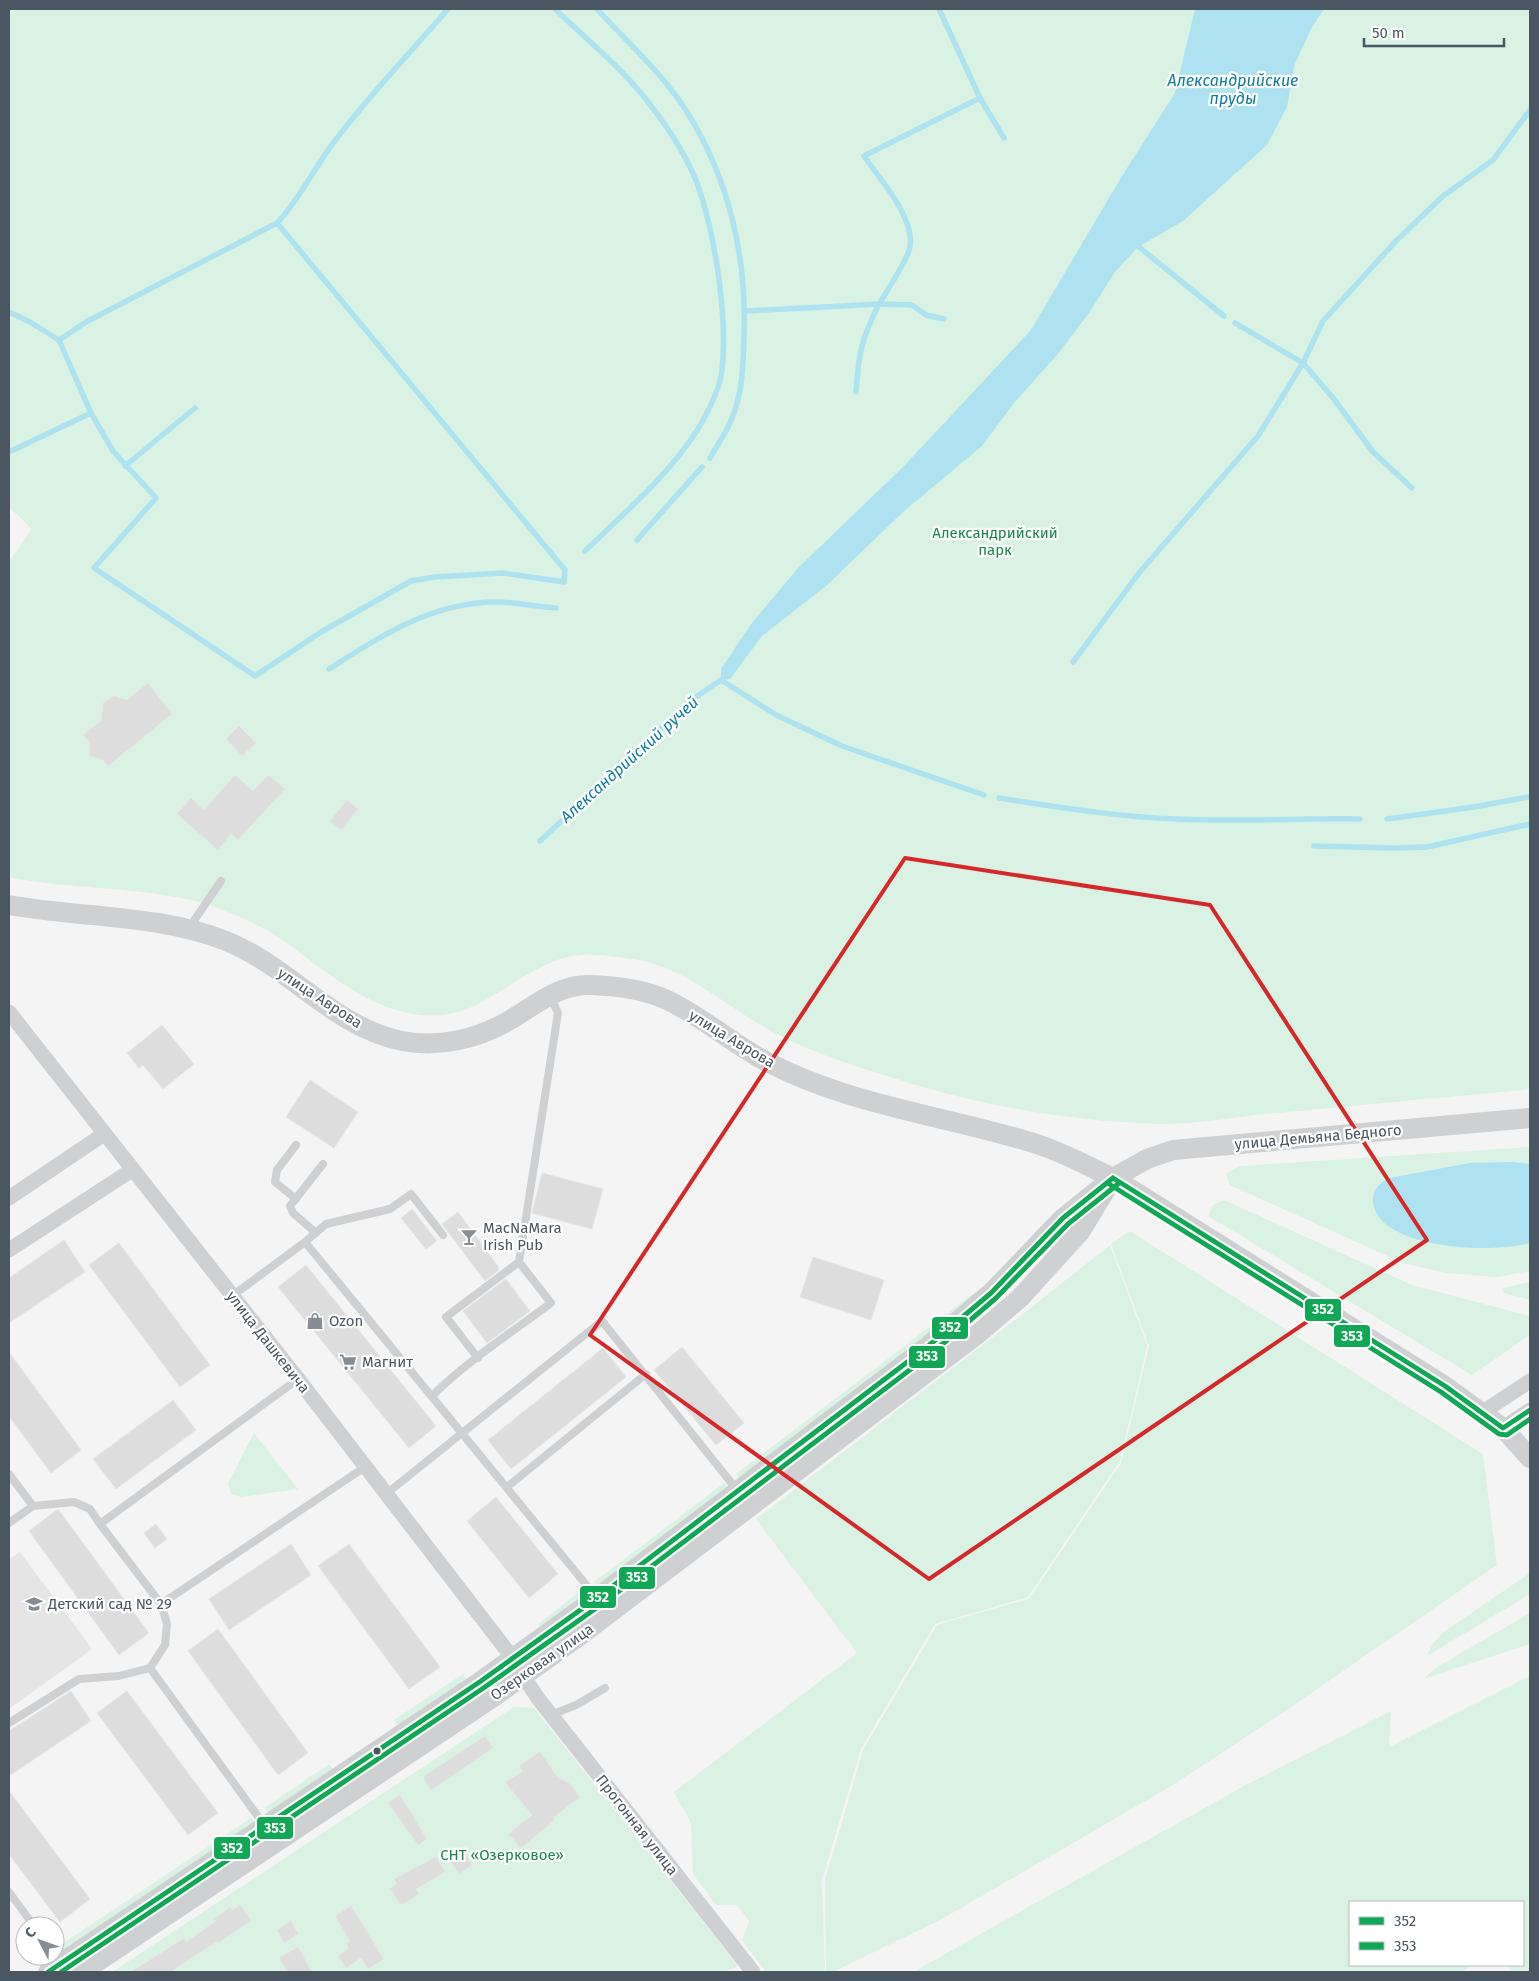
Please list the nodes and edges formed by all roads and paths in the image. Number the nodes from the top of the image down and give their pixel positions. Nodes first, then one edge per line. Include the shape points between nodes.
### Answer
1 (221, 881) dead end
2 (9, 905) edge
3 (188, 930) junction
4 (550, 996) junction
5 (9, 1012) edge
6 (1530, 1118) edge
7 (104, 1134) junction
8 (296, 1145) dead end
9 (323, 1164) dead end
10 (132, 1170) junction
11 (1113, 1178) junction
12 (9, 1198) edge
13 (296, 1199) junction
14 (316, 1233) junction
15 (443, 1235) dead end
16 (305, 1242) junction
17 (9, 1250) edge
18 (519, 1262) junction
19 (232, 1296) junction
20 (478, 1358) junction
21 (646, 1374) junction
22 (298, 1379) junction
23 (1530, 1381) edge
24 (432, 1396) junction
25 (1530, 1410) edge
26 (1483, 1412) junction
27 (1503, 1428) junction
28 (463, 1433) junction
29 (1530, 1458) edge
30 (365, 1466) junction
31 (9, 1474) edge
32 (507, 1487) junction
33 (737, 1490) junction
34 (386, 1494) junction
35 (33, 1506) junction
36 (750, 1507) junction
37 (9, 1523) edge
38 (100, 1524) junction
39 (597, 1598) junction
40 (161, 1604) junction
41 (512, 1658) junction
42 (150, 1668) junction
43 (523, 1675) junction
44 (605, 1688) dead end
45 (551, 1714) junction
46 (9, 1722) edge
47 (271, 1834) junction
48 (9, 1892) edge
49 (27, 1916) edge
50 (65, 1961) edge
51 (82, 1972) edge
52 (753, 1972) edge

1 - 3 lane
2 - 3 street, улица Аврова
3 - 4 street, улица Аврова via 241,948 353,1023 402,1041 425,1044 478,1035
4 - 11 street, улица Аврова via 567,988 588,984 631,989 666,1000 759,1057 799,1076 921,1116 1036,1144
4 - 18 lane via 558,1013
5 - 7 street, улица Дашкевича
6 - 11 street, улица Демьяна Бедного via 1173,1150 1147,1159
7 - 10 street, улица Дашкевича
7 - 12 street
8 - 13 lane via 277,1170 275,1182
9 - 13 lane
10 - 17 street
10 - 19 street, улица Дашкевича
11 - 26 street, улица Аврова
11 - 33 street, Озерковая улица via 1063,1218 969,1313
11 - 36 street, Озерковая улица via 1080,1232 1020,1298 979,1333
13 - 14 lane via 290,1206 293,1213
14 - 15 lane via 326,1224 390,1209 411,1194
14 - 16 lane
16 - 19 lane
16 - 24 lane
18 - 20 lane via 446,1317
18 - 20 lane via 551,1303
19 - 22 street, улица Дашкевича
20 - 24 lane via 455,1373
21 - 28 lane via 602,1321
21 - 32 lane
21 - 33 lane
22 - 30 street, улица Дашкевича
22 - 38 lane
23 - 26 street
24 - 28 lane
25 - 27 street
26 - 27 street, улица Аврова
27 - 29 street, улица Аврова
28 - 32 lane
28 - 34 lane
30 - 34 street, улица Дашкевича
30 - 40 lane
31 - 35 lane
32 - 39 lane
33 - 36 lane
33 - 39 street, Озерковая улица
34 - 41 street, улица Дашкевича
35 - 37 lane
35 - 38 lane via 74,1502 90,1509
36 - 43 street, Озерковая улица
38 - 40 lane
39 - 41 street, Озерковая улица
40 - 42 lane via 167,1624 165,1645
41 - 43 street, улица Дашкевича
41 - 47 street, Озерковая улица
42 - 46 lane via 119,1676 79,1679
42 - 47 lane
43 - 45 street, Прогонная улица
43 - 47 street, Озерковая улица
44 - 45 lane via 576,1705
45 - 52 street, Прогонная улица
47 - 50 street, Озерковая улица
47 - 51 street, Озерковая улица
48 - 49 lane

